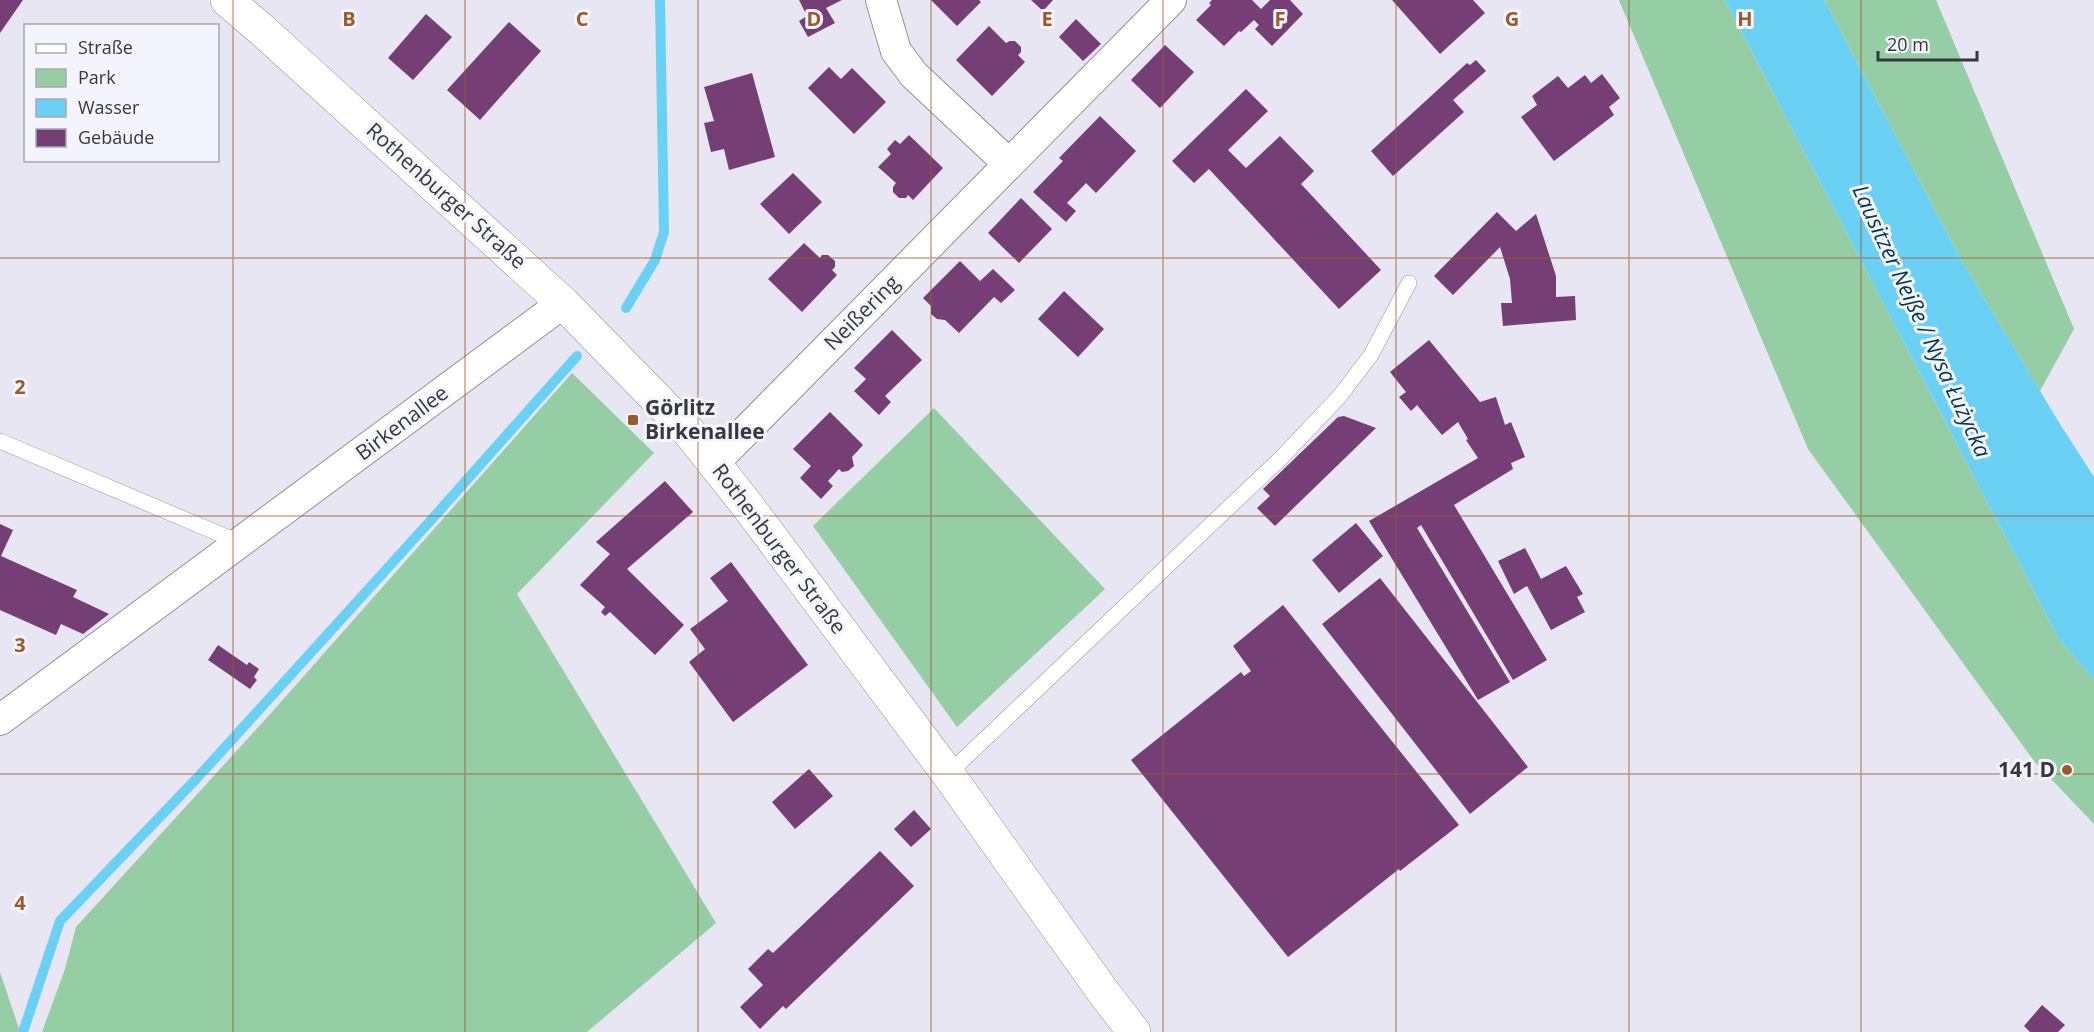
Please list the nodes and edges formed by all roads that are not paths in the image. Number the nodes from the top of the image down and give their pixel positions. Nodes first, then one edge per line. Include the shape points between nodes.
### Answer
1 (227, 0) edge
2 (881, 0) edge
3 (1171, 0) edge
4 (1009, 164) junction
5 (1409, 283) dead end
6 (563, 303) junction
7 (0, 441) edge
8 (714, 463) junction
9 (241, 543) junction
10 (0, 720) edge
11 (948, 774) junction
12 (1134, 1032) edge

1 - 6 street, Rothenburger Straße
2 - 4 street via 896,51 914,75
3 - 4 street, Neißering
4 - 8 street, Neißering
5 - 11 lane via 1371,355 1339,397 1281,458
6 - 8 street, Rothenburger Straße via 689,432
6 - 9 street, Birkenallee
7 - 9 lane
8 - 11 street, Rothenburger Straße
9 - 10 street, Birkenallee
11 - 12 street, Rothenburger Straße

